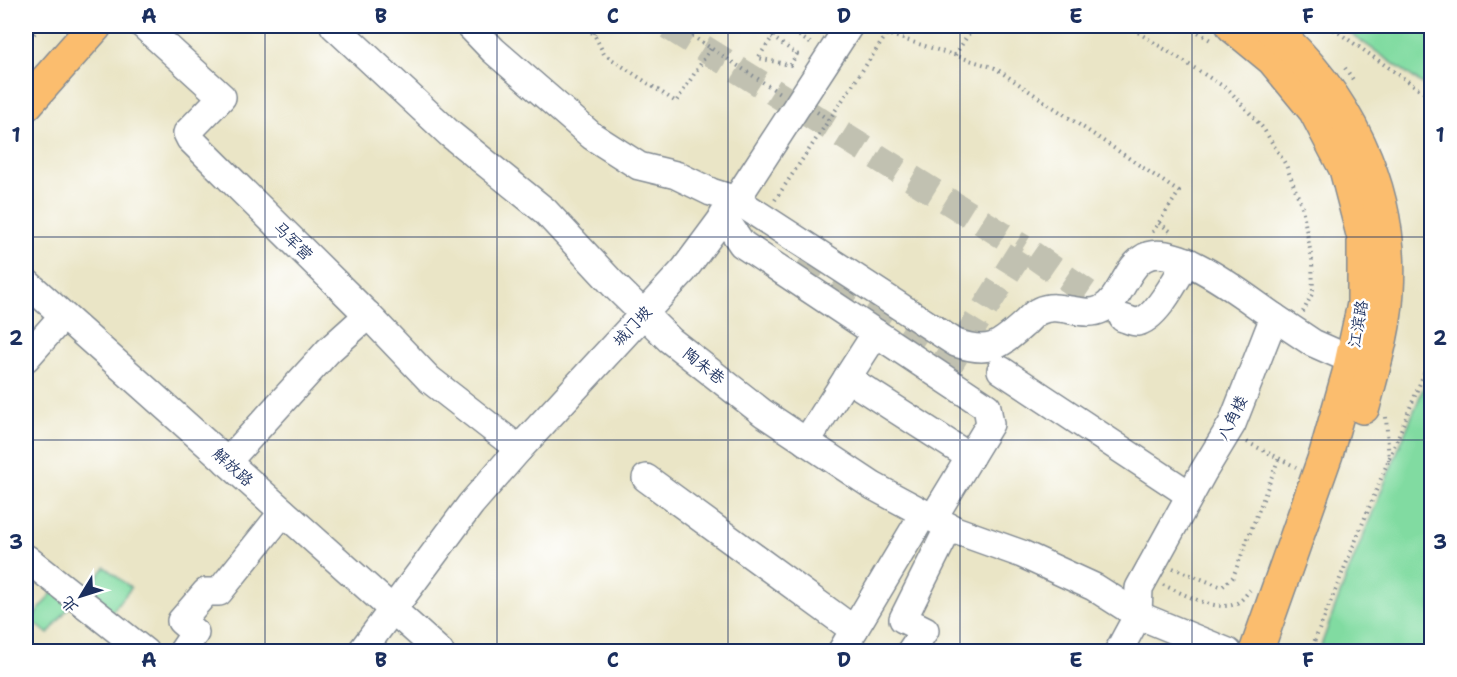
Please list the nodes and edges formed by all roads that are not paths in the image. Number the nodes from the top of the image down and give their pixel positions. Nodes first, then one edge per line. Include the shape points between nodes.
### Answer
1 (67, 26) edge
2 (95, 26) edge
3 (144, 26) edge
4 (334, 26) edge
5 (470, 26) edge
6 (1233, 26) edge
7 (1269, 26) edge
8 (833, 34) edge
9 (26, 73) edge
10 (26, 104) edge
11 (729, 208) junction
12 (799, 261) tunnel mouth
13 (1187, 261) junction
14 (26, 282) edge
15 (644, 314) junction
16 (368, 315) junction
17 (63, 316) junction
18 (1123, 318) tunnel mouth
19 (1287, 318) junction
20 (876, 333) junction
21 (26, 358) edge
22 (1364, 360) junction
23 (1001, 370) dead end
24 (847, 378) junction
25 (806, 442) junction
26 (519, 449) junction
27 (970, 458) junction
28 (227, 462) junction
29 (646, 478) dead end
30 (1190, 495) junction
31 (283, 512) junction
32 (935, 519) junction
33 (26, 558) edge
34 (393, 610) junction
35 (1138, 615) junction
36 (847, 641) edge
37 (145, 651) edge
38 (183, 651) edge
39 (360, 651) edge
40 (440, 651) edge
41 (910, 651) edge
42 (1118, 651) edge
43 (1228, 651) edge
44 (1256, 651) edge
45 (1276, 651) edge

1 - 9 main road
2 - 10 main road
3 - 16 street, 马军营 via 222,98 187,133 190,139
4 - 15 street, 陶朱巷 via 450,134 545,212
5 - 11 street via 592,136 639,166 676,174 711,192
6 - 22 main road, 江滨路 via 1273,59 1316,110 1346,169 1364,238
7 - 22 main road, 江滨路 via 1317,74 1341,108 1362,148 1371,177 1382,217 1387,290 1380,346
8 - 11 street, 城门坡
11 - 12 street
11 - 13 street via 956,343 975,350 1003,341 1038,311 1059,307 1088,312 1104,308 1139,260 1149,254 1167,254
11 - 15 street, 城门坡 via 684,270
11 - 20 street via 742,244
13 - 18 street via 1147,318 1136,322
13 - 19 street
14 - 17 street, 解放路
15 - 25 street, 陶朱巷 via 680,348
15 - 26 street, 城门坡
16 - 26 street, 马军营 via 429,379
16 - 28 street via 328,351
17 - 21 street
17 - 28 street, 解放路
19 - 22 street via 1313,343
19 - 30 street, 八角楼
20 - 24 street
20 - 27 street via 987,407 990,424
22 - 44 main road, 江滨路
22 - 45 main road, 江滨路 via 1345,462
23 - 30 street
24 - 25 street
24 - 27 street
25 - 32 street, 陶朱巷 via 873,486
26 - 34 street, 城门坡 via 471,504
27 - 32 street
28 - 31 street, 解放路
29 - 36 street
30 - 35 street, 八角楼 via 1138,588
31 - 34 street, 解放路
31 - 38 street via 219,592 206,592 181,621 195,633
32 - 35 street, 陶朱巷 via 1094,586
32 - 36 street
32 - 41 street via 903,619 924,630
33 - 37 street
34 - 39 street, 城门坡
34 - 40 street, 解放路
35 - 42 street
35 - 43 street, 陶朱巷

